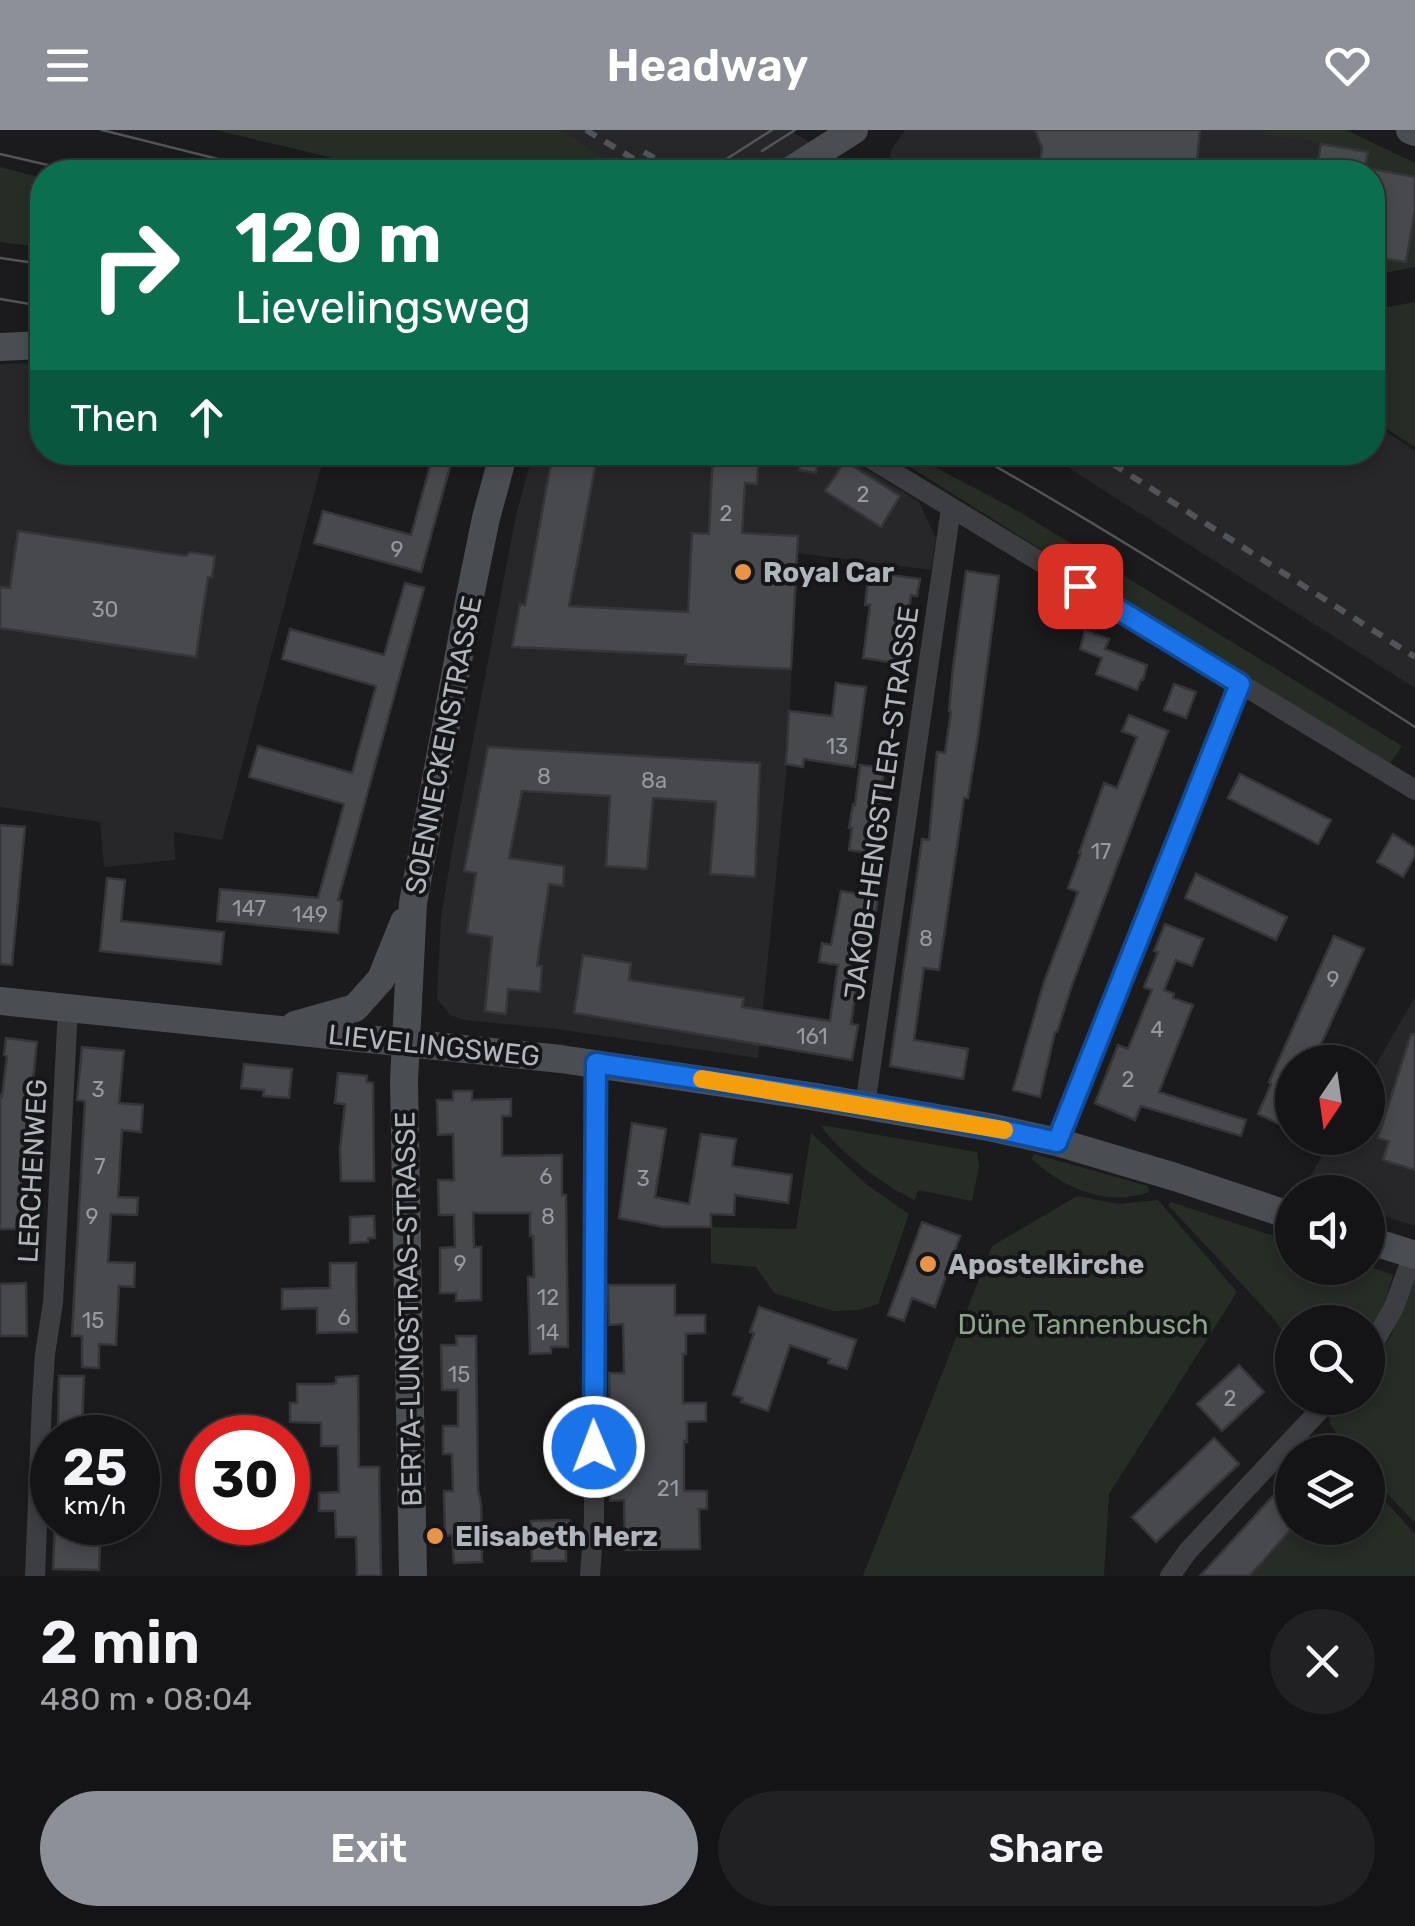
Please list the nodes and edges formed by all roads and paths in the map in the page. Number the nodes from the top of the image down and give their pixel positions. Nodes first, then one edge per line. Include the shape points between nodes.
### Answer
1 (854, 130) edge
2 (807, 160) edge
3 (30, 346) edge
4 (0, 347) edge
5 (500, 465) edge
6 (881, 465) edge
7 (951, 508) junction
8 (1240, 684) junction
9 (1415, 790) edge
10 (412, 902) junction
11 (0, 1002) edge
12 (68, 1008) junction
13 (280, 1029) junction
14 (406, 1042) junction
15 (596, 1063) junction
16 (865, 1106) junction
17 (1057, 1142) junction
18 (1275, 1210) edge
19 (1385, 1246) edge
20 (1414, 1255) edge
21 (1385, 1322) edge
22 (1315, 1415) edge
23 (35, 1576) edge
24 (413, 1576) edge
25 (590, 1576) edge
26 (1170, 1576) edge

1 - 2 street
3 - 4 street
5 - 10 street, SOENNECKENSTRASSE
6 - 7 street
7 - 8 street
7 - 16 street, JAKOB-HENGSTLER-STRASSE
8 - 9 street
8 - 17 street
10 - 13 street via 380,978 355,1008
10 - 14 street, SOENNECKENSTRASSE
11 - 12 street, LIEVELINGSWEG
12 - 13 street, LIEVELINGSWEG
12 - 23 street, LERCHENWEG
13 - 14 street, LIEVELINGSWEG
14 - 15 street, LIEVELINGSWEG
14 - 24 street, BERTA-LUNGSTRAS-STRASSE
15 - 16 street, LIEVELINGSWEG
15 - 25 street
16 - 17 street, LIEVELINGSWEG
17 - 18 street, LIEVELINGSWEG
19 - 20 street
20 - 21 street
22 - 26 street

